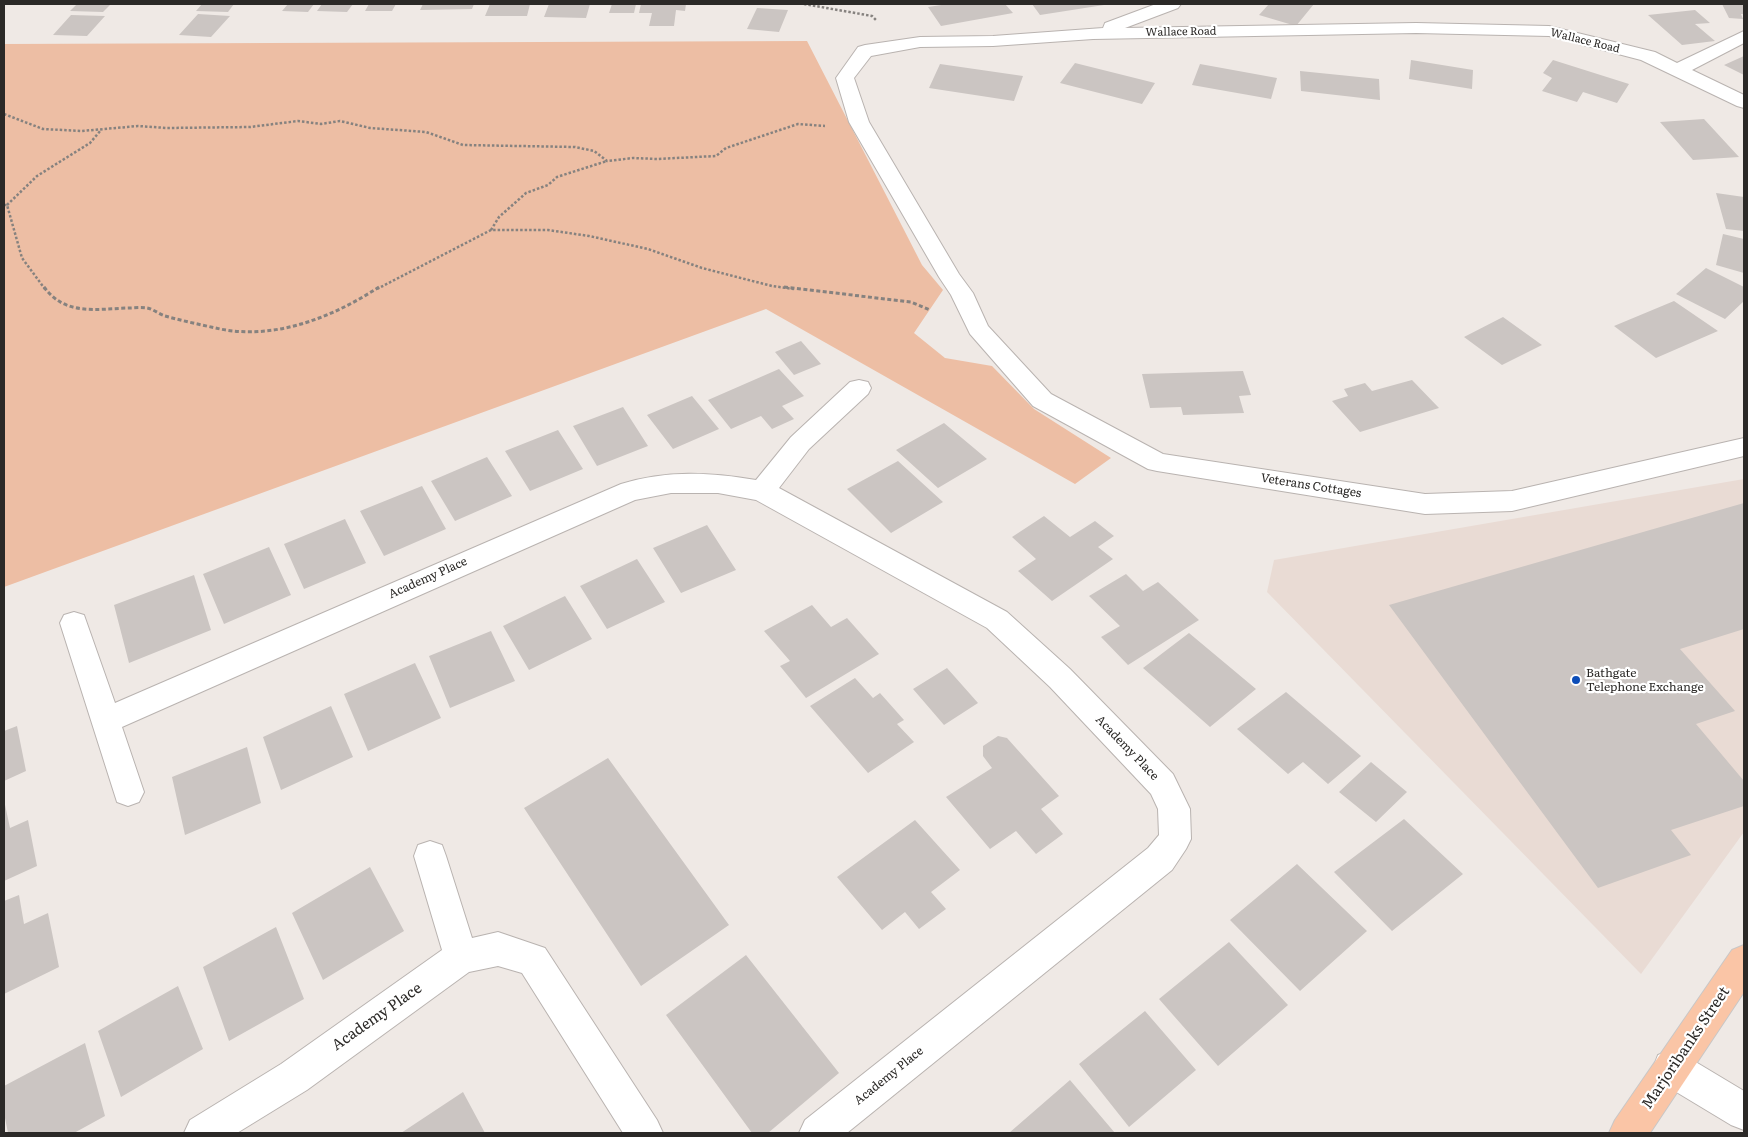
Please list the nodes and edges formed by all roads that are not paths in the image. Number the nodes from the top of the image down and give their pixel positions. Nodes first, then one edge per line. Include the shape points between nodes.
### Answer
1 (1172, 4) edge
2 (1093, 34) junction
3 (1744, 36) edge
4 (1677, 70) junction
5 (1744, 102) edge
6 (950, 278) joint
7 (859, 388) dead end
8 (1744, 447) edge
9 (762, 492) junction
10 (74, 623) dead end
11 (106, 721) junction
12 (128, 792) dead end
13 (430, 856) dead end
14 (462, 957) junction
15 (1744, 962) edge
16 (1671, 1068) junction
17 (1744, 1112) edge
18 (203, 1133) edge
19 (644, 1133) edge
20 (818, 1133) edge
21 (1628, 1133) edge

1 - 2 street
2 - 4 street, Wallace Road via 1416,28 1549,31 1648,56
2 - 6 street, Wallace Road via 920,42 865,51 845,78 858,122
3 - 4 street
4 - 5 street, Wallace Road
6 - 8 street, Veterans Cottages via 962,293 978,329 1042,400 1157,462 1424,504 1512,501
7 - 9 street via 800,443
9 - 11 street, Academy Place via 718,483 672,483 630,490
9 - 20 street, Academy Place via 997,620 1060,678 1162,784 1174,809 1175,839 1160,859
10 - 11 street
11 - 12 street
13 - 14 street
14 - 18 street, Academy Place via 294,1077
14 - 19 street, Academy Place via 498,949 533,960
15 - 16 main road, Marjoribanks Street
16 - 17 street
16 - 21 main road, Marjoribanks Street

